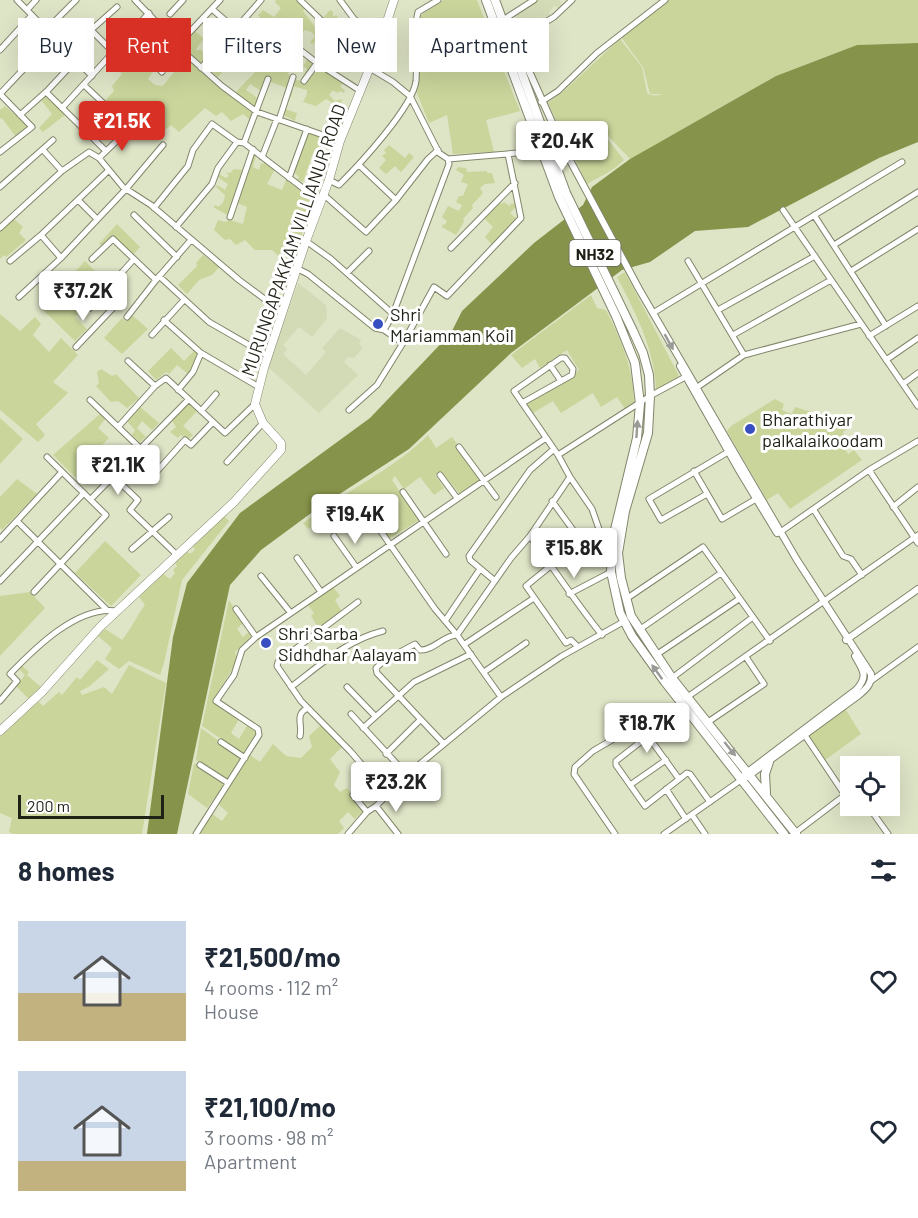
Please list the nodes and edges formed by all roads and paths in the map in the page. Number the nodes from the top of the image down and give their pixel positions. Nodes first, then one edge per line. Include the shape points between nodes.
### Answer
1 (17, 0) edge
2 (36, 0) edge
3 (76, 0) edge
4 (183, 0) edge
5 (220, 0) edge
6 (261, 0) edge
7 (300, 0) edge
8 (340, 0) edge
9 (394, 0) edge
10 (438, 0) edge
11 (486, 0) edge
12 (495, 0) edge
13 (534, 0) edge
14 (572, 0) edge
15 (665, 0) edge
16 (137, 1) edge
17 (117, 7) dead end
18 (212, 9) junction
19 (499, 9) junction
20 (27, 10) junction
21 (149, 13) junction
22 (170, 14) dead end
23 (33, 15) junction
24 (36, 18) edge
25 (58, 18) edge
26 (145, 18) edge
27 (222, 18) edge
28 (245, 18) edge
29 (319, 18) edge
30 (353, 18) edge
31 (388, 18) edge
32 (506, 18) joint
33 (549, 20) edge
34 (94, 27) edge
35 (94, 33) edge
36 (106, 45) edge
37 (0, 50) edge
38 (303, 52) edge
39 (191, 59) edge
40 (106, 61) edge
41 (315, 61) edge
42 (203, 66) edge
43 (315, 66) edge
44 (201, 68) junction
45 (21, 72) edge
46 (65, 72) edge
47 (88, 72) edge
48 (331, 72) edge
49 (366, 72) edge
50 (376, 72) edge
51 (528, 72) edge
52 (92, 76) junction
53 (293, 77) dead end
54 (268, 79) dead end
55 (304, 81) dead end
56 (84, 85) junction
57 (359, 90) junction
58 (46, 92) junction
59 (0, 94) edge
60 (410, 96) junction
61 (541, 102) junction
62 (62, 108) junction
63 (257, 112) junction
64 (20, 115) junction
65 (278, 120) junction
66 (129, 129) dead end
67 (307, 129) junction
68 (84, 130) junction
69 (53, 140) dead end
70 (340, 141) junction
71 (237, 142) junction
72 (244, 143) junction
73 (163, 146) dead end
74 (253, 149) junction
75 (43, 150) junction
76 (438, 150) junction
77 (106, 151) junction
78 (541, 151) junction
79 (0, 152) edge
80 (508, 154) junction
81 (262, 157) junction
82 (99, 158) junction
83 (448, 159) junction
84 (902, 162) dead end
85 (359, 165) junction
86 (109, 170) junction
87 (62, 171) junction
88 (289, 178) junction
89 (329, 180) junction
90 (515, 183) junction
91 (0, 187) edge
92 (126, 189) junction
93 (918, 192) edge
94 (562, 195) junction
95 (322, 198) junction
96 (78, 200) junction
97 (396, 200) junction
98 (154, 208) junction
99 (783, 210) dead end
100 (814, 215) junction
101 (134, 216) dead end
102 (230, 217) dead end
103 (97, 219) junction
104 (176, 227) junction
105 (795, 227) junction
106 (0, 228) edge
107 (918, 229) edge
108 (41, 235) junction
109 (191, 240) junction
110 (306, 241) junction
111 (834, 245) junction
112 (451, 248) dead end
113 (369, 251) dead end
114 (177, 256) junction
115 (815, 256) junction
116 (61, 258) junction
117 (92, 259) dead end
118 (134, 259) junction
119 (10, 261) dead end
120 (688, 261) dead end
121 (298, 269) junction
122 (851, 271) junction
123 (347, 273) junction
124 (157, 278) junction
125 (831, 280) junction
126 (702, 284) junction
127 (19, 297) dead end
128 (99, 298) junction
129 (184, 300) junction
130 (918, 307) edge
131 (90, 308) dead end
132 (718, 310) junction
133 (282, 312) junction
134 (393, 314) junction
135 (653, 314) junction
136 (620, 315) junction
137 (127, 317) dead end
138 (164, 320) junction
139 (861, 324) junction
140 (886, 326) junction
141 (384, 330) junction
142 (152, 335) dead end
143 (733, 335) junction
144 (869, 336) junction
145 (918, 338) edge
146 (404, 343) junction
147 (76, 347) dead end
148 (201, 353) junction
149 (744, 355) junction
150 (268, 356) junction
151 (886, 360) junction
152 (128, 361) dead end
153 (550, 365) junction
154 (918, 373) edge
155 (687, 376) junction
156 (561, 381) junction
157 (903, 384) junction
158 (155, 386) junction
159 (259, 387) junction
160 (696, 388) junction
161 (178, 390) junction
162 (216, 394) dead end
163 (650, 396) junction
164 (90, 400) dead end
165 (188, 400) junction
166 (522, 403) junction
167 (255, 404) junction
168 (640, 404) junction
169 (918, 406) edge
170 (349, 410) dead end
171 (201, 411) junction
172 (213, 422) junction
173 (263, 423) junction
174 (118, 426) junction
175 (546, 438) junction
176 (918, 441) edge
177 (459, 447) dead end
178 (140, 448) junction
179 (556, 452) junction
180 (728, 452) junction
181 (47, 457) dead end
182 (227, 462) dead end
183 (869, 470) junction
184 (694, 471) junction
185 (62, 472) junction
186 (440, 475) dead end
187 (113, 476) junction
188 (570, 477) junction
189 (150, 479) dead end
190 (484, 480) junction
191 (918, 487) edge
192 (403, 492) dead end
193 (84, 493) junction
194 (707, 494) junction
195 (496, 497) dead end
196 (457, 498) junction
197 (90, 499) junction
198 (756, 499) junction
199 (552, 501) junction
200 (892, 507) junction
201 (366, 510) dead end
202 (814, 510) junction
203 (169, 517) dead end
204 (18, 522) junction
205 (423, 522) junction
206 (599, 529) junction
207 (152, 531) junction
208 (779, 533) junction
209 (334, 536) dead end
210 (530, 536) junction
211 (1, 537) edge
212 (917, 538) edge
213 (581, 541) junction
214 (38, 542) junction
215 (389, 544) junction
216 (132, 549) dead end
217 (612, 552) junction
218 (446, 554) dead end
219 (177, 555) junction
220 (297, 558) dead end
221 (61, 564) junction
222 (552, 564) junction
223 (356, 567) junction
224 (480, 569) junction
225 (610, 572) junction
226 (721, 573) junction
227 (862, 575) junction
228 (261, 576) dead end
229 (0, 581) edge
230 (495, 582) junction
231 (918, 589) edge
232 (34, 592) dead end
233 (321, 592) junction
234 (569, 594) junction
235 (534, 598) junction
236 (626, 599) junction
237 (739, 599) junction
238 (358, 602) dead end
239 (820, 604) junction
240 (106, 609) junction
241 (236, 609) dead end
242 (117, 611) junction
243 (290, 612) junction
244 (753, 617) junction
245 (445, 621) junction
246 (623, 622) junction
247 (639, 630) junction
248 (383, 631) dead end
249 (457, 635) junction
250 (602, 635) junction
251 (256, 637) junction
252 (847, 640) junction
253 (770, 641) junction
254 (526, 643) dead end
255 (465, 644) junction
256 (578, 647) junction
257 (918, 647) edge
258 (471, 654) junction
259 (656, 655) junction
260 (746, 657) junction
261 (484, 672) junction
262 (672, 678) junction
263 (871, 681) junction
264 (291, 687) junction
265 (347, 687) dead end
266 (398, 696) junction
267 (501, 697) junction
268 (684, 700) junction
269 (0, 701) edge
270 (308, 708) junction
271 (351, 714) dead end
272 (375, 716) junction
273 (420, 720) junction
274 (708, 722) junction
275 (363, 728) junction
276 (0, 731) edge
277 (804, 734) junction
278 (300, 736) dead end
279 (648, 736) junction
280 (221, 742) dead end
281 (444, 744) junction
282 (386, 754) junction
283 (245, 758) junction
284 (666, 760) junction
285 (770, 762) junction
286 (200, 765) dead end
287 (749, 774) junction
288 (408, 776) junction
289 (679, 778) junction
290 (741, 780) junction
291 (228, 783) junction
292 (840, 783) edge
293 (630, 785) junction
294 (666, 789) junction
295 (387, 794) junction
296 (353, 795) dead end
297 (766, 795) junction
298 (840, 800) edge
299 (710, 802) junction
300 (376, 806) junction
301 (367, 812) junction
302 (692, 815) junction
303 (875, 816) edge
304 (686, 819) junction
305 (782, 833) edge
306 (196, 834) edge
307 (348, 834) edge
308 (398, 834) edge
309 (615, 834) edge
310 (664, 834) edge
311 (705, 834) edge
312 (796, 834) edge
313 (888, 834) edge

1 - 20 street
2 - 20 street
3 - 25 street
4 - 22 street
5 - 18 street
6 - 28 street
7 - 29 street
8 - 30 street
9 - 31 main road, MURUNGAPAKKAM VILLIANUR ROAD
10 - 60 street via 418,12 416,82
11 - 78 highway, NH32
12 - 19 highway, NH32
13 - 32 street
14 - 33 street
15 - 61 street
16 - 21 street
17 - 34 street
18 - 21 street via 189,33 176,24 165,32
18 - 27 street
19 - 32 street
19 - 94 highway, NH32
20 - 23 street
21 - 26 street
23 - 24 street
23 - 37 street
35 - 36 street
38 - 41 street
39 - 44 street
40 - 52 street
42 - 44 street
43 - 55 street
44 - 63 street
45 - 59 street
46 - 58 street
47 - 52 street
48 - 57 street
49 - 57 main road, MURUNGAPAKKAM VILLIANUR ROAD
50 - 60 street
51 - 61 street
52 - 56 street
53 - 65 street
54 - 63 street
56 - 62 street
56 - 68 street via 105,108
57 - 70 main road, MURUNGAPAKKAM VILLIANUR ROAD
58 - 62 street
58 - 64 street
59 - 64 street
60 - 76 street
60 - 85 street
61 - 135 street
62 - 68 street
63 - 65 street
63 - 72 street
64 - 79 street via 32,127
65 - 67 street
65 - 81 street
66 - 77 street
67 - 70 street
67 - 88 street
68 - 77 street
69 - 75 street
70 - 89 main road, MURUNGAPAKKAM VILLIANUR ROAD
71 - 72 street
71 - 98 street via 212,124 193,150 188,166
71 - 104 street via 218,168 212,184
72 - 74 street
73 - 92 street
74 - 81 street
74 - 102 street
75 - 87 street
75 - 91 street
76 - 83 street
76 - 97 street
77 - 82 street
78 - 80 street
78 - 94 highway, NH32
80 - 83 street
80 - 90 street
81 - 88 street
82 - 86 street
82 - 87 street via 89,152
83 - 134 street via 446,174
84 - 100 street
85 - 89 street via 339,185
85 - 97 street
86 - 92 street
86 - 96 street
87 - 106 street
88 - 95 street
89 - 95 main road, MURUNGAPAKKAM VILLIANUR ROAD
90 - 112 street
90 - 146 street via 521,218 447,296 434,287
92 - 98 street
92 - 103 street
93 - 111 street
94 - 136 highway, NH32
95 - 97 street via 366,232
95 - 110 main road, MURUNGAPAKKAM VILLIANUR ROAD
96 - 103 street
96 - 108 street
98 - 104 street
99 - 105 street
100 - 105 street
100 - 111 street
101 - 114 street
103 - 116 street
104 - 109 street
105 - 115 street
105 - 126 street
107 - 122 street
108 - 116 street
108 - 119 street
109 - 114 street
109 - 133 street
110 - 121 main road, MURUNGAPAKKAM VILLIANUR ROAD
110 - 123 street
111 - 122 street
113 - 123 street
114 - 124 street
115 - 125 street
115 - 132 street
116 - 127 street
117 - 118 street via 113,238
118 - 124 street
118 - 128 street
120 - 126 street
121 - 133 main road, MURUNGAPAKKAM VILLIANUR ROAD
121 - 141 street via 375,328
122 - 140 street
123 - 134 street
124 - 129 street
124 - 137 street
125 - 139 street
125 - 143 street
126 - 132 street
126 - 135 street
128 - 131 street
128 - 147 street via 111,309
129 - 138 street
129 - 150 street via 209,322
130 - 140 street
132 - 143 street
133 - 150 main road, MURUNGAPAKKAM VILLIANUR ROAD
134 - 141 street
135 -> 155 street
136 - 163 highway, NH32 via 643,353
136 - 168 highway, NH32 via 635,363
138 - 142 street
138 - 148 street
139 - 144 street
139 - 149 street
140 - 144 street
141 - 146 street
143 - 149 street
144 - 151 street
145 - 151 street
146 - 170 street via 377,385
148 - 159 street
148 - 161 street via 193,372
149 - 160 street
150 - 159 main road, MURUNGAPAKKAM VILLIANUR ROAD
151 - 157 street
152 - 158 street
153 - 156 street
153 - 156 street via 563,357 569,364 573,372
153 - 166 street via 515,390
154 - 157 street
155 - 160 street
155 - 163 street
155 - 180 street
156 - 166 street
157 - 169 street
158 - 161 street via 166,378
158 - 174 street
159 - 167 main road, MURUNGAPAKKAM VILLIANUR ROAD
160 - 208 street
161 - 165 street
162 - 171 street
163 - 168 street
163 - 236 highway, NH32 via 648,433 625,511 618,553
164 - 174 street
165 - 171 street
165 - 178 street
166 - 175 street
167 - 172 street via 225,433
167 - 173 main road, MURUNGAPAKKAM VILLIANUR ROAD
168 - 179 street
217 -> 168 highway, NH32 via 617,515 634,455
171 - 172 street
172 - 189 street via 191,445 185,440
173 - 182 street
173 - 219 main road, MURUNGAPAKKAM VILLIANUR ROAD via 279,440 281,450 234,502
174 - 178 street
175 - 179 street
175 - 190 street
176 - 183 street
177 - 190 street
178 - 187 street
179 - 188 street
179 - 224 street via 530,470 470,554 469,559
180 - 184 street
180 - 198 street
181 - 185 street
183 - 200 street
183 - 202 street
184 - 194 street
184 - 194 street via 649,499 661,520
185 - 193 street
185 - 204 street
186 - 196 street
187 - 197 street
187 - 207 street via 138,500 130,510
188 - 199 street
188 - 206 street via 592,509
190 - 195 street
190 - 196 street
191 - 200 street
192 - 205 street
193 - 197 street
193 - 214 street
194 - 198 street via 722,519
196 - 205 street
197 - 221 street via 106,515
198 - 208 street
199 - 210 street
199 - 213 street
200 - 212 street
201 - 215 street
202 - 208 street
202 - 227 street via 843,556
203 - 207 street
204 - 211 street
204 - 214 street
205 - 215 street
205 - 218 street
206 - 213 street
206 - 217 street
207 - 216 street
207 - 219 street
208 - 239 street
209 - 223 street
210 - 222 street
210 - 230 street
212 - 227 street
213 - 222 street
214 - 221 street
214 - 229 street
215 - 223 street
215 - 245 street
217 - 225 highway, NH32
219 - 242 main road, MURUNGAPAKKAM VILLIANUR ROAD
220 - 233 street
221 - 232 street
221 - 240 street
222 - 234 street
222 - 235 street via 526,586
223 - 233 street
224 - 230 street
224 - 245 street
225 - 234 street
225 - 246 highway, NH32
226 - 236 street via 703,547
226 - 237 street
226 - 247 street
227 - 239 street
228 - 243 street
230 - 249 street
231 - 252 street
233 - 243 street
234 - 250 street
235 - 255 street
235 - 256 street via 566,643 571,640
236 - 247 highway, NH32
237 - 244 street
237 - 259 street
238 - 264 street via 278,662 278,670
239 - 252 street
239 - 253 street
240 - 242 street
240 - 269 street via 61,628 41,644 10,674 17,681
241 - 251 street
242 - 276 main road, MURUNGAPAKKAM VILLIANUR ROAD
243 - 251 street
244 - 253 street
244 - 262 street
245 - 249 street
246 - 250 street
268 -> 246 highway, NH32
247 - 259 highway, NH32
248 - 264 street via 352,641
249 - 255 street
249 - 266 street via 422,651 415,644 376,667
250 - 256 street
251 - 283 street via 242,650 234,675 216,699 259,731
252 - 263 street via 871,674
252 - 287 street via 862,668 863,682
253 - 260 street
254 - 261 street
255 - 258 street
256 - 267 street
257 - 263 street
258 - 261 street
258 - 266 street via 414,682
259 - 262 highway, NH32
260 - 268 street
260 - 274 street via 765,684
261 - 267 street
262 - 268 highway, NH32
263 - 277 street via 859,695
264 - 270 street
265 - 272 street
266 - 272 street
266 - 273 street
267 - 281 street
268 - 274 highway, NH32
268 - 290 highway, NH32
270 - 278 street via 300,716
270 - 295 street
271 - 275 street
272 - 275 street
273 - 281 street
273 - 282 street
274 -> 287 highway, NH32
275 - 282 street
277 - 285 street
277 - 292 street
279 - 284 street
279 - 293 street via 616,761
279 - 309 street via 641,728 633,727 592,751 575,767 574,774
280 - 283 street
281 - 288 street
282 - 288 street
283 - 291 street
284 - 289 street
284 - 293 street
285 - 287 street
285 - 297 highway via 765,774
286 - 291 street
287 - 290 street
287 - 297 highway, NH32
288 - 295 street
289 - 294 street
289 - 299 street via 689,773
290 - 299 street
290 - 305 highway, NH32
291 - 306 street
293 - 294 street via 645,806
294 - 304 street
295 - 300 street
296 - 301 street
297 - 312 highway, NH32
298 - 312 street
299 - 302 street
300 - 301 street
300 - 308 street
301 - 307 street
302 - 304 street
302 - 311 street
303 - 313 street
304 - 310 street

